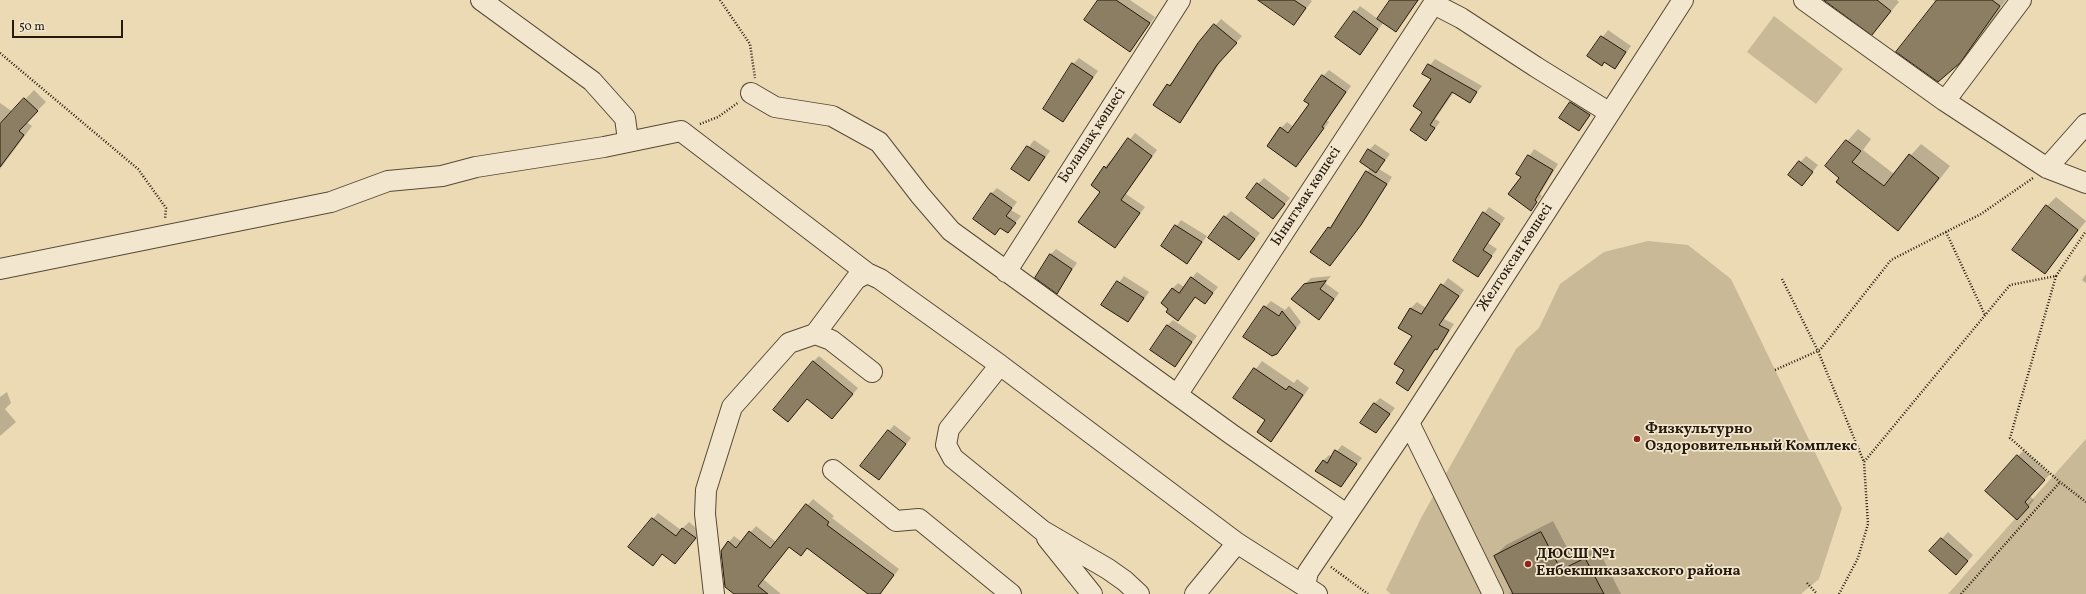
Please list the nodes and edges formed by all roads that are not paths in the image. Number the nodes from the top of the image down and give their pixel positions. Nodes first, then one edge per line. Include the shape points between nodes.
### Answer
1 (481, 0) edge
2 (1180, 0) edge
3 (1683, 0) edge
4 (1804, 0) edge
5 (2022, 0) edge
6 (1435, 2) edge
7 (751, 92) road end
8 (1945, 101) junction
9 (1610, 113) junction
10 (2086, 124) edge
11 (628, 140) junction
12 (2047, 168) junction
13 (2086, 183) edge
14 (0, 269) edge
15 (1006, 272) junction
16 (867, 273) junction
17 (815, 334) junction
18 (1000, 365) junction
19 (872, 372) dead end
20 (1177, 395) junction
21 (1409, 423) junction
22 (833, 470) dead end
23 (1346, 514) junction
24 (1043, 531) junction
25 (1237, 543) junction
26 (1311, 591) edge
27 (714, 594) edge
28 (1011, 594) edge
29 (1092, 594) edge
30 (1139, 594) edge
31 (1195, 594) edge
32 (1494, 594) edge

1 - 11 street via 592,81 625,118
2 - 15 street, Болашақ көшесі
3 - 9 street, Желтоксан көшесі
4 - 8 street
5 - 8 street
6 - 9 street
6 - 20 street, Ынытмак көшесі
7 - 15 street via 775,107 832,116 878,142 951,231
8 - 12 street
9 - 21 street, Желтоксан көшесі
10 - 12 street
11 - 14 street via 604,147 476,167 442,176 388,181 331,202
11 - 16 street via 681,131
12 - 13 street
15 - 20 street
16 - 17 street via 856,279
16 - 18 street via 880,279
17 - 19 street via 831,340
17 - 27 street via 789,343 732,407 706,490 705,514
18 - 24 street via 950,429 946,445 953,458
18 - 25 street
20 - 23 street
21 - 23 street, Желтоксан көшесі
21 - 32 street
22 - 28 street via 896,521 919,519
23 - 26 street, Желтоксан көшесі via 1308,572
24 - 29 street
24 - 30 street via 1108,569
25 - 26 street
25 - 31 street

